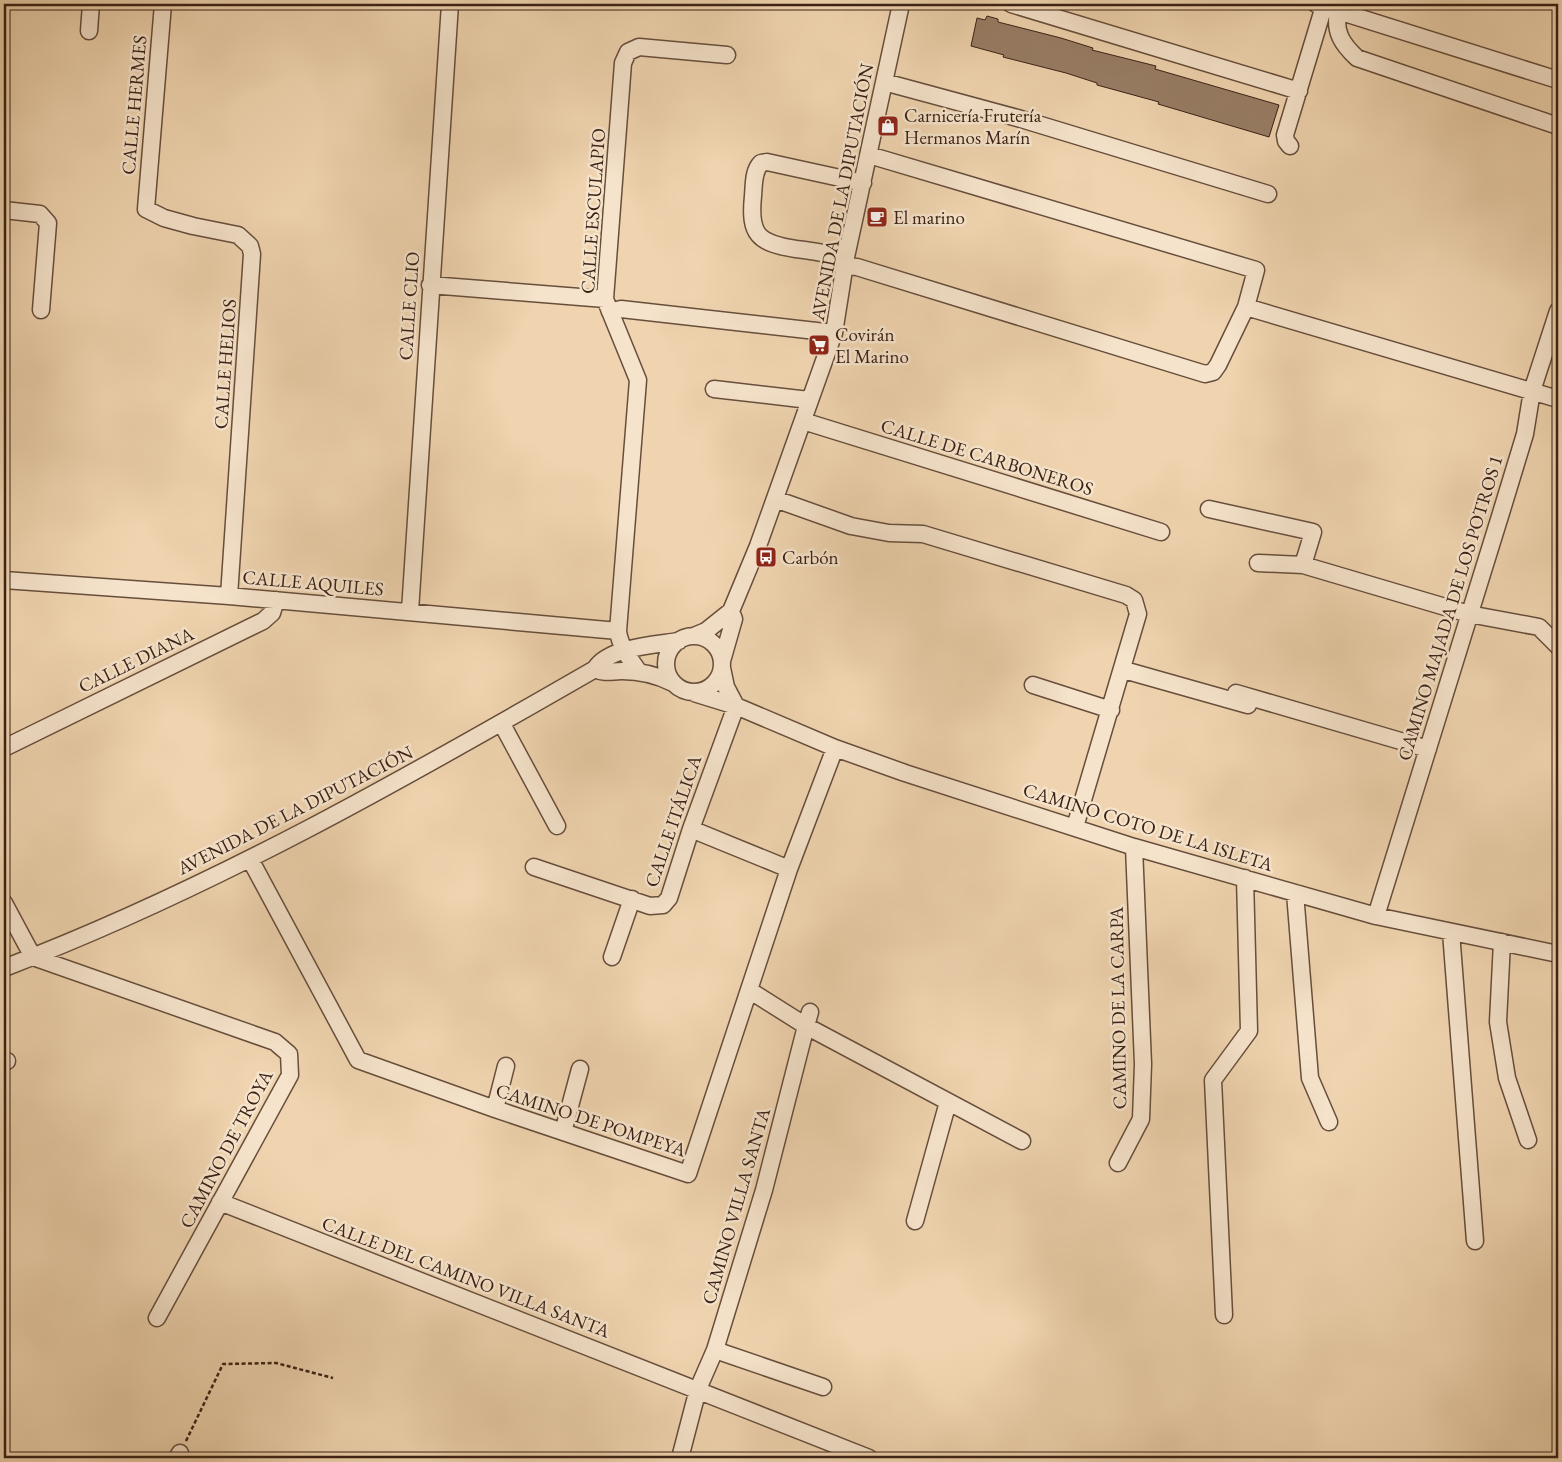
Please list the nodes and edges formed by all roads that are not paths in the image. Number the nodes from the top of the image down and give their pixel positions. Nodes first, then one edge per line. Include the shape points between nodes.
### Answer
1 (91, 4) edge
2 (163, 4) edge
3 (450, 4) edge
4 (900, 4) edge
5 (1011, 4) edge
6 (1326, 7) edge
7 (89, 31) dead end
8 (727, 55) dead end
9 (1558, 80) edge
10 (884, 82) junction
11 (1299, 91) junction
12 (1558, 126) edge
13 (1290, 146) dead end
14 (869, 155) junction
15 (863, 183) junction
16 (1268, 194) dead end
17 (146, 209) joint
18 (4, 210) edge
19 (845, 261) junction
20 (430, 285) junction
21 (607, 305) junction
22 (1250, 308) junction
23 (41, 310) dead end
24 (1558, 311) edge
25 (834, 333) junction
26 (714, 390) dead end
27 (1532, 391) junction
28 (1558, 399) edge
29 (810, 400) junction
30 (802, 421) junction
31 (776, 499) junction
32 (1209, 509) dead end
33 (1160, 532) dead end
34 (1258, 562) dead end
35 (1303, 566) junction
36 (4, 580) edge
37 (229, 596) junction
38 (276, 600) junction
39 (410, 611) junction
40 (730, 611) junction
41 (1469, 614) junction
42 (618, 631) junction
43 (686, 639) junction
44 (1558, 646) edge
45 (625, 651) junction
46 (722, 665) junction
47 (595, 669) junction
48 (1124, 670) junction
49 (639, 672) junction
50 (673, 683) junction
51 (1033, 684) dead end
52 (694, 693) junction
53 (1236, 693) dead end
54 (736, 706) junction
55 (1111, 710) junction
56 (1311, 723) dead end
57 (502, 724) junction
58 (4, 748) edge
59 (835, 748) junction
60 (1428, 749) junction
61 (556, 826) dead end
62 (1075, 827) junction
63 (691, 829) junction
64 (1134, 847) junction
65 (250, 859) junction
66 (534, 867) dead end
67 (789, 869) junction
68 (1245, 878) junction
69 (1295, 893) junction
70 (632, 899) junction
71 (4, 903) edge
72 (1376, 916) junction
73 (1452, 932) junction
74 (1502, 942) junction
75 (1558, 954) edge
76 (33, 957) junction
77 (612, 957) dead end
78 (4, 968) edge
79 (749, 990) junction
80 (808, 1019) junction
81 (506, 1066) dead end
82 (580, 1069) dead end
83 (948, 1102) junction
84 (494, 1109) junction
85 (1329, 1122) dead end
86 (563, 1132) junction
87 (1528, 1140) dead end
88 (1022, 1141) dead end
89 (1118, 1163) dead end
90 (220, 1202) junction
91 (915, 1220) dead end
92 (1475, 1241) dead end
93 (1224, 1315) dead end
94 (157, 1318) dead end
95 (715, 1350) junction
96 (823, 1387) dead end
97 (698, 1389) junction
98 (680, 1458) edge
99 (869, 1458) edge

1 - 7 street
2 - 17 street, CALLE HERMES
3 - 20 street, CALLE CLIO
4 - 10 street, AVENIDA DE LA DIPUTACIÓN
5 - 11 street
6 - 9 street
6 - 11 street
6 - 12 street via 1339,37 1357,58
8 - 21 street, CALLE ESCULAPIO via 639,47 625,57
10 - 14 street, AVENIDA DE LA DIPUTACIÓN
10 - 16 street via 1021,119
11 - 13 street via 1285,135
14 - 15 street, AVENIDA DE LA DIPUTACIÓN
14 - 22 street via 1256,270
15 - 19 street, AVENIDA DE LA DIPUTACIÓN
15 - 19 street via 768,162 761,163 756,171 751,217 760,239 776,246
17 - 37 street, CALLE HELIOS via 164,218 238,235 250,246 252,254
18 - 23 street via 40,214 48,223
19 - 22 street via 1201,373 1213,372
19 - 25 street, AVENIDA DE LA DIPUTACIÓN
20 - 21 street
20 - 39 street, CALLE CLIO
21 - 25 street
21 - 42 street, CALLE ESCULAPIO via 638,380
22 - 27 street
24 - 27 street, CAMINO MAJADA DE LOS POTROS 1
25 - 29 street, AVENIDA DE LA DIPUTACIÓN
26 - 29 street
27 - 28 street
27 - 41 street, CAMINO MAJADA DE LOS POTROS 1 via 1525,434
29 - 30 street, AVENIDA DE LA DIPUTACIÓN
30 - 31 street, AVENIDA DE LA DIPUTACIÓN
30 - 33 street, CALLE DE CARBONEROS
31 - 40 street, AVENIDA DE LA DIPUTACIÓN
31 - 48 street via 851,526 923,534 1131,597 1137,604 1138,614
32 - 35 street via 1313,532
34 - 35 street
35 - 41 street
36 - 37 street, CALLE AQUILES
37 - 38 street, CALLE AQUILES
38 - 39 street, CALLE AQUILES
38 - 58 street, CALLE DIANA via 272,613 263,621
39 - 42 street, CALLE AQUILES
40 - 43 street, AVENIDA DE LA DIPUTACIÓN via 706,630
40 - 46 street, AVENIDA DE LA DIPUTACIÓN via 734,620
41 - 44 street via 1539,627
41 - 60 street, CAMINO MAJADA DE LOS POTROS 1
42 - 45 street, CALLE ESCULAPIO
43 - 45 street, AVENIDA DE LA DIPUTACIÓN
43 - 46 street via 702,638 715,646
43 - 50 street via 673,646 666,660 668,676
45 - 47 street, AVENIDA DE LA DIPUTACIÓN via 598,663
45 - 49 street, CALLE ESCULAPIO
46 - 52 street via 715,683
46 - 54 street via 726,687
47 - 49 street via 602,673
47 - 57 street, AVENIDA DE LA DIPUTACIÓN
48 - 55 street
48 - 56 street
49 - 50 street via 657,675
50 - 52 street
51 - 55 street
52 - 54 street, CAMINO COTO DE LA ISLETA
53 - 60 street
54 - 59 street, CAMINO COTO DE LA ISLETA
54 - 63 street, CALLE ITÁLICA
55 - 62 street
57 - 61 street
57 - 65 street, AVENIDA DE LA DIPUTACIÓN via 386,789
59 - 62 street, CAMINO COTO DE LA ISLETA
59 - 67 street, CAMINO DE POMPEYA
60 - 72 street, CAMINO MAJADA DE LOS POTROS 1
62 - 64 street, CAMINO COTO DE LA ISLETA
63 - 67 street
63 - 70 street, CALLE ITÁLICA via 666,902 654,907
64 - 68 street, CAMINO COTO DE LA ISLETA
64 - 89 street, CAMINO DE LA CARPA via 1143,1064 1141,1119
65 - 76 street, AVENIDA DE LA DIPUTACIÓN
65 - 84 street, CAMINO DE POMPEYA via 358,1060
66 - 70 street, CALLE ITÁLICA
67 - 79 street, CAMINO DE POMPEYA
68 - 69 street, CAMINO COTO DE LA ISLETA
68 - 93 street via 1249,1031 1213,1080
69 - 72 street, CAMINO COTO DE LA ISLETA
69 - 85 street via 1310,1078
70 - 77 street
71 - 76 street
72 - 73 street, CAMINO COTO DE LA ISLETA
73 - 74 street, CAMINO COTO DE LA ISLETA
73 - 92 street
74 - 75 street, CAMINO COTO DE LA ISLETA
74 - 87 street via 1498,1022 1507,1078
76 - 78 street, AVENIDA DE LA DIPUTACIÓN
76 - 90 street, CAMINO DE TROYA via 275,1042 289,1054 290,1075
79 - 80 street
79 - 86 street, CAMINO DE POMPEYA via 688,1174
80 - 83 street
80 - 95 street, CAMINO VILLA SANTA via 764,1190
81 - 84 street
82 - 86 street
83 - 88 street
83 - 91 street
84 - 86 street, CAMINO DE POMPEYA
90 - 94 street, CAMINO DE TROYA
90 - 97 street, CALLE DEL CAMINO VILLA SANTA
95 - 96 street
95 - 97 street, CAMINO VILLA SANTA
97 - 98 street, CAMINO VILLA SANTA
97 - 99 street, CALLE DEL CAMINO VILLA SANTA

